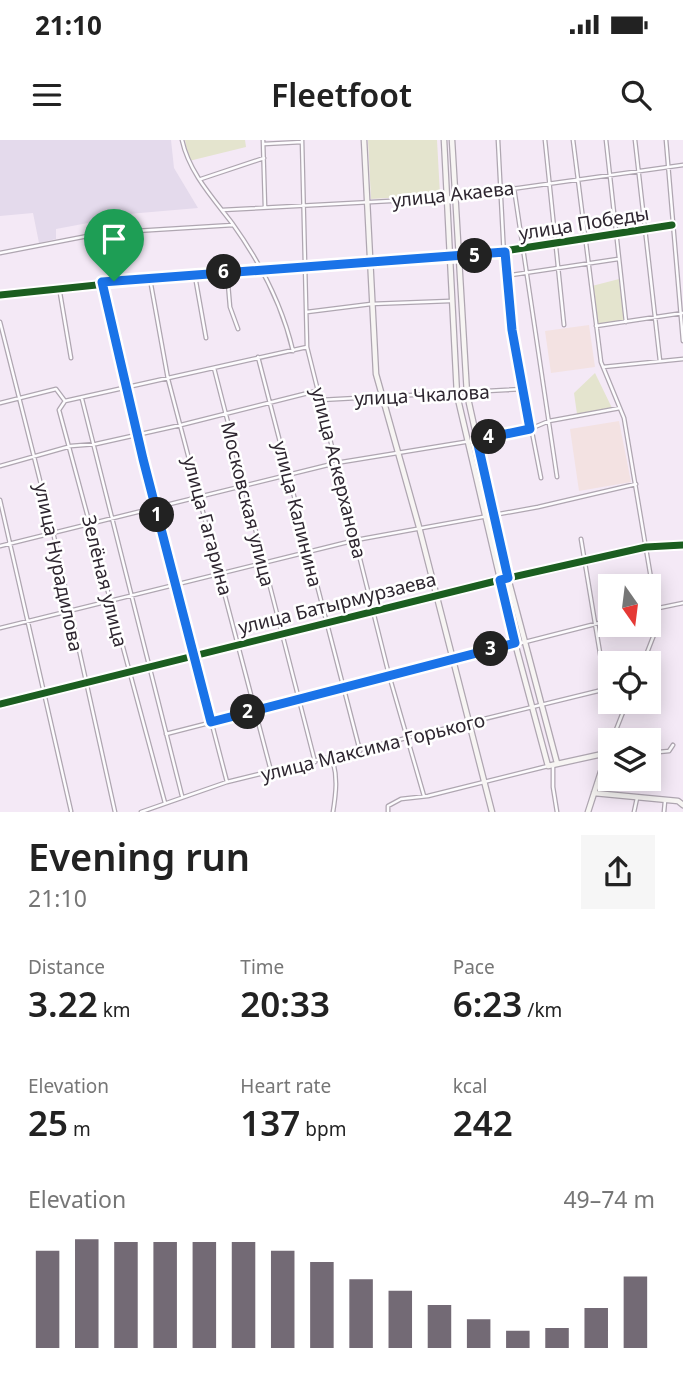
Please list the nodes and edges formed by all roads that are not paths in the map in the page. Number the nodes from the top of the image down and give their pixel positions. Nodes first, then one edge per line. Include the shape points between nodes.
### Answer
1 (182, 140) edge
2 (364, 140) edge
3 (444, 140) edge
4 (452, 140) edge
5 (498, 140) edge
6 (545, 140) edge
7 (573, 140) edge
8 (606, 140) edge
9 (635, 140) edge
10 (666, 140) edge
11 (302, 141) edge
12 (263, 142) edge
13 (264, 158) junction
14 (683, 165) edge
15 (667, 167) junction
16 (638, 171) junction
17 (609, 175) junction
18 (201, 179) junction
19 (577, 179) junction
20 (548, 183) junction
21 (514, 188) junction
22 (500, 190) junction
23 (456, 197) junction
24 (447, 198) junction
25 (367, 203) junction
26 (304, 206) junction
27 (265, 208) junction
28 (222, 211) junction
29 (233, 225) junction
30 (671, 225) junction
31 (645, 230) junction
32 (615, 234) junction
33 (585, 239) junction
34 (554, 244) junction
35 (523, 249) junction
36 (505, 252) junction
37 (0, 253) edge
38 (448, 258) junction
39 (459, 258) junction
40 (618, 259) junction
41 (369, 261) junction
42 (588, 264) junction
43 (307, 267) junction
44 (261, 268) junction
45 (557, 268) junction
46 (227, 272) junction
47 (526, 273) junction
48 (195, 275) junction
49 (505, 276) junction
50 (150, 279) junction
51 (102, 282) junction
52 (59, 286) junction
53 (0, 295) edge
54 (450, 301) junction
55 (371, 304) junction
56 (307, 312) junction
57 (682, 313) edge
58 (655, 318) junction
59 (0, 322) edge
60 (626, 322) junction
61 (564, 325) dead end
62 (596, 326) junction
63 (238, 329) dead end
64 (205, 338) dead end
65 (683, 341) edge
66 (307, 347) junction
67 (293, 351) junction
68 (258, 357) junction
69 (71, 358) dead end
70 (683, 359) edge
71 (660, 361) junction
72 (603, 367) junction
73 (214, 368) junction
74 (168, 379) junction
75 (126, 388) junction
76 (524, 389) junction
77 (317, 391) junction
78 (467, 394) junction
79 (457, 395) junction
80 (20, 398) junction
81 (381, 398) junction
82 (82, 399) junction
83 (320, 400) junction
84 (65, 401) junction
85 (269, 402) junction
86 (0, 403) edge
87 (620, 408) junction
88 (225, 413) junction
89 (549, 421) junction
90 (181, 425) junction
91 (530, 429) junction
92 (137, 435) junction
93 (477, 440) junction
94 (467, 441) junction
95 (96, 444) junction
96 (71, 446) junction
97 (397, 451) junction
98 (35, 456) junction
99 (336, 463) junction
100 (0, 466) edge
101 (287, 475) junction
102 (557, 477) dead end
103 (541, 478) dead end
104 (636, 484) junction
105 (244, 485) junction
106 (199, 496) junction
107 (0, 500) edge
108 (155, 507) junction
109 (494, 515) junction
110 (113, 517) junction
111 (485, 517) junction
112 (90, 523) junction
113 (419, 527) junction
114 (53, 532) junction
115 (581, 539) dead end
116 (356, 540) junction
117 (12, 543) junction
118 (683, 545) edge
119 (0, 546) edge
120 (646, 547) junction
121 (307, 551) junction
122 (585, 560) junction
123 (263, 562) junction
124 (220, 573) junction
125 (650, 574) edge
126 (508, 578) junction
127 (500, 580) junction
128 (177, 584) junction
129 (437, 594) junction
130 (132, 596) junction
131 (111, 600) junction
132 (683, 603) edge
133 (662, 607) edge
134 (373, 610) junction
135 (71, 612) junction
136 (28, 621) junction
137 (326, 621) junction
138 (597, 623) junction
139 (0, 628) edge
140 (281, 632) junction
141 (523, 641) junction
142 (239, 643) junction
143 (515, 643) junction
144 (195, 654) junction
145 (452, 659) junction
146 (149, 666) junction
147 (128, 672) junction
148 (389, 675) junction
149 (87, 684) junction
150 (343, 687) junction
151 (43, 694) junction
152 (298, 699) junction
153 (0, 703) edge
154 (542, 704) junction
155 (534, 706) junction
156 (255, 710) junction
157 (211, 722) junction
158 (470, 723) junction
159 (166, 734) junction
160 (408, 738) junction
161 (673, 745) dead end
162 (360, 751) junction
163 (661, 752) edge
164 (332, 757) junction
165 (598, 757) edge
166 (314, 762) junction
167 (553, 765) junction
168 (271, 773) junction
169 (227, 782) junction
170 (485, 782) junction
171 (598, 782) edge
172 (594, 793) junction
173 (424, 796) junction
174 (182, 797) junction
175 (637, 798) junction
176 (665, 799) junction
177 (165, 803) junction
178 (683, 805) edge
179 (71, 811) edge
180 (115, 812) edge
181 (141, 812) edge
182 (332, 812) edge
183 (388, 812) edge
184 (492, 812) edge
185 (558, 812) edge
186 (588, 812) edge
187 (634, 812) edge
188 (664, 812) edge

1 - 18 street via 186,159
2 - 25 main road
3 - 24 main road
4 - 23 main road
5 - 22 street
6 - 20 street
7 - 19 street
8 - 17 street
9 - 16 street
10 - 15 street
11 - 12 street
11 - 26 street, улица Аскерханова
12 - 13 street
13 - 18 street
13 - 27 street
14 - 15 street, улица Акаева
15 - 16 street, улица Акаева
15 - 30 street
16 - 17 street, улица Акаева
16 - 31 street
17 - 19 street, улица Акаева
17 - 32 street
18 - 28 street
19 - 20 street, улица Акаева
19 - 33 street
20 - 21 street, улица Акаева
20 - 34 street
21 - 22 street, улица Акаева
21 - 35 street
22 - 23 street, улица Акаева
22 - 36 street
23 - 24 street, улица Акаева
23 - 39 main road
24 - 25 street, улица Акаева
24 - 38 main road
25 - 26 street, улица Акаева
25 - 41 main road
26 - 27 street, улица Акаева
26 - 43 street, улица Аскерханова
27 - 28 street, улица Акаева
28 - 29 street
29 - 37 street via 103,233
29 - 44 street
30 - 31 street, улица Победы
30 - 57 street
31 - 32 street, улица Победы
31 - 58 street
32 - 33 street, улица Победы
32 - 40 street
33 - 34 street, улица Победы
33 - 42 street
34 - 35 street, улица Победы
34 - 45 street
35 - 36 street, улица Победы
35 - 47 street
36 - 39 street, улица Победы
36 - 49 street
38 - 39 street, улица Победы
38 - 41 street, улица Победы
38 - 54 main road
39 - 78 main road
40 - 42 street
40 - 60 street
41 - 43 street, улица Победы
41 - 55 main road
42 - 45 street
42 - 62 street
43 - 44 street, улица Победы
43 - 56 street, улица Аскерханова
44 - 46 street, улица Победы
44 - 67 street via 285,315
45 - 47 street
45 - 61 street
46 - 48 street, улица Победы
46 - 63 street via 230,307
47 - 49 street
47 - 89 street
48 - 50 street, улица Победы
48 - 64 street
49 - 76 street
50 - 51 street, улица Победы
50 - 74 street, улица Гагарина
51 - 52 street, улица Победы
51 - 75 street
52 - 53 street, улица Победы
52 - 69 street
54 - 55 street
54 - 79 main road
55 - 56 street
55 - 81 main road
56 - 66 street, улица Аскерханова
57 - 58 street
57 - 65 street
58 - 60 street
58 - 71 street
59 - 80 street, улица Нурадилова
60 - 62 street
62 - 72 street
66 - 67 street
66 - 77 street, улица Аскерханова
67 - 68 street
68 - 73 street
68 - 85 street, улица Калинина
70 - 71 street
71 - 72 street
72 - 87 street
73 - 74 street
73 - 88 street, Московская улица
74 - 75 street
74 - 90 street, улица Гагарина
75 - 82 street
75 - 92 street
76 - 78 street, улица Чкалова
76 - 91 street
77 - 83 street, улица Аскерханова
77 - 85 street
78 - 79 street, улица Чкалова
78 - 93 main road
79 - 81 street, улица Чкалова
79 - 94 main road
80 - 84 street via 56,389
80 - 86 street
80 - 98 street, улица Нурадилова
81 - 83 street, улица Чкалова
81 - 97 main road
82 - 84 street
82 - 95 street
83 - 99 street, улица Аскерханова
84 - 96 street, Зелёная улица via 59,410
85 - 88 street
85 - 101 street, улица Калинина
87 - 89 street
87 - 104 street
88 - 90 street
88 - 105 street, Московская улица
89 - 91 street
89 - 102 street
90 - 92 street
90 - 106 street, улица Гагарина
91 - 93 street
91 - 103 street
92 - 95 street
92 - 108 street
93 - 94 street
93 - 109 main road
94 - 97 street
94 - 111 main road
95 - 96 street
95 - 110 street
96 - 98 street
96 - 112 street, Зелёная улица
97 - 99 street
97 - 113 main road
98 - 100 street
98 - 114 street, улица Нурадилова
99 - 101 street
99 - 116 street, улица Аскерханова
101 - 105 street
101 - 121 street, улица Калинина
104 - 109 street
104 - 120 street
105 - 106 street
105 - 123 street, Московская улица
106 - 108 street
106 - 124 street, улица Гагарина
107 - 117 street
108 - 110 street
108 - 128 street
109 - 111 street
109 - 126 main road
110 - 112 street
110 - 130 street
111 - 113 street
111 - 127 main road
112 - 114 street
112 - 131 street, Зелёная улица
113 - 116 street
113 - 129 main road
114 - 117 street
114 - 135 street, улица Нурадилова
115 - 122 street
116 - 121 street
116 - 134 street, улица Аскерханова
117 - 119 street
117 - 136 street
118 - 120 main road, улица Батырмурзаева
120 - 122 main road, улица Батырмурзаева
120 - 125 street
121 - 123 street
121 - 137 street, улица Калинина
122 - 126 main road, улица Батырмурзаева
122 - 138 street
123 - 124 street
123 - 140 street, Московская улица
124 - 128 street
124 - 142 street, улица Гагарина
126 - 127 main road, улица Батырмурзаева
126 - 141 main road
127 - 129 main road, улица Батырмурзаева
127 - 143 main road
128 - 130 street
128 - 144 street
129 - 134 main road, улица Батырмурзаева
129 - 145 main road
130 - 131 street
130 - 146 street
131 - 135 street
131 - 147 street, Зелёная улица
132 - 133 street
134 - 137 main road, улица Батырмурзаева
134 - 148 street, улица Аскерханова
135 - 136 street
135 - 149 street, улица Нурадилова
136 - 139 street
136 - 151 street
137 - 140 main road, улица Батырмурзаева
137 - 150 street, улица Калинина
138 - 141 street
138 - 154 street, улица Максима Горького via 606,689
140 - 142 main road, улица Батырмурзаева
140 - 152 street, Московская улица
141 - 143 street
141 - 154 main road
142 - 144 main road, улица Батырмурзаева
142 - 156 street, улица Гагарина
143 - 145 street
143 - 155 main road
144 - 146 main road, улица Батырмурзаева
144 - 157 street
145 - 148 street
145 - 158 main road
146 - 147 main road, улица Батырмурзаева
146 - 159 street
147 - 149 main road, улица Батырмурзаева
147 - 177 street, Зелёная улица
148 - 150 street
148 - 160 street, улица Аскерханова
149 - 151 main road, улица Батырмурзаева
149 - 180 street, улица Нурадилова
150 - 152 street
150 - 162 street, улица Калинина
151 - 153 main road, улица Батырмурзаева
151 - 179 street
152 - 156 street
152 - 166 street, Московская улица
154 - 155 street, улица Максима Горького
154 - 167 main road
155 - 158 street, улица Максима Горького
155 - 167 main road
156 - 157 street
156 - 168 street, улица Гагарина
157 - 159 street
157 - 169 street
158 - 160 street, улица Максима Горького
158 - 170 main road
159 - 174 street
160 - 162 street, улица Максима Горького
160 - 173 street, улица Аскерханова
161 - 163 street
162 - 164 street, улица Максима Горького
164 - 166 street, улица Максима Горького
164 - 182 street via 337,782
165 - 167 main road
166 - 168 street, улица Максима Горького
167 - 170 street
167 - 185 street
168 - 169 street, улица Максима Горького
169 - 174 street, улица Максима Горького
170 - 173 street
170 - 184 main road
171 - 172 main road
172 - 175 main road
172 - 186 main road
173 - 183 street via 401,799 388,806
174 - 177 street, улица Максима Горького
175 - 176 main road
175 - 187 street
176 - 178 main road
176 - 188 street
177 - 181 street, улица Максима Горького

